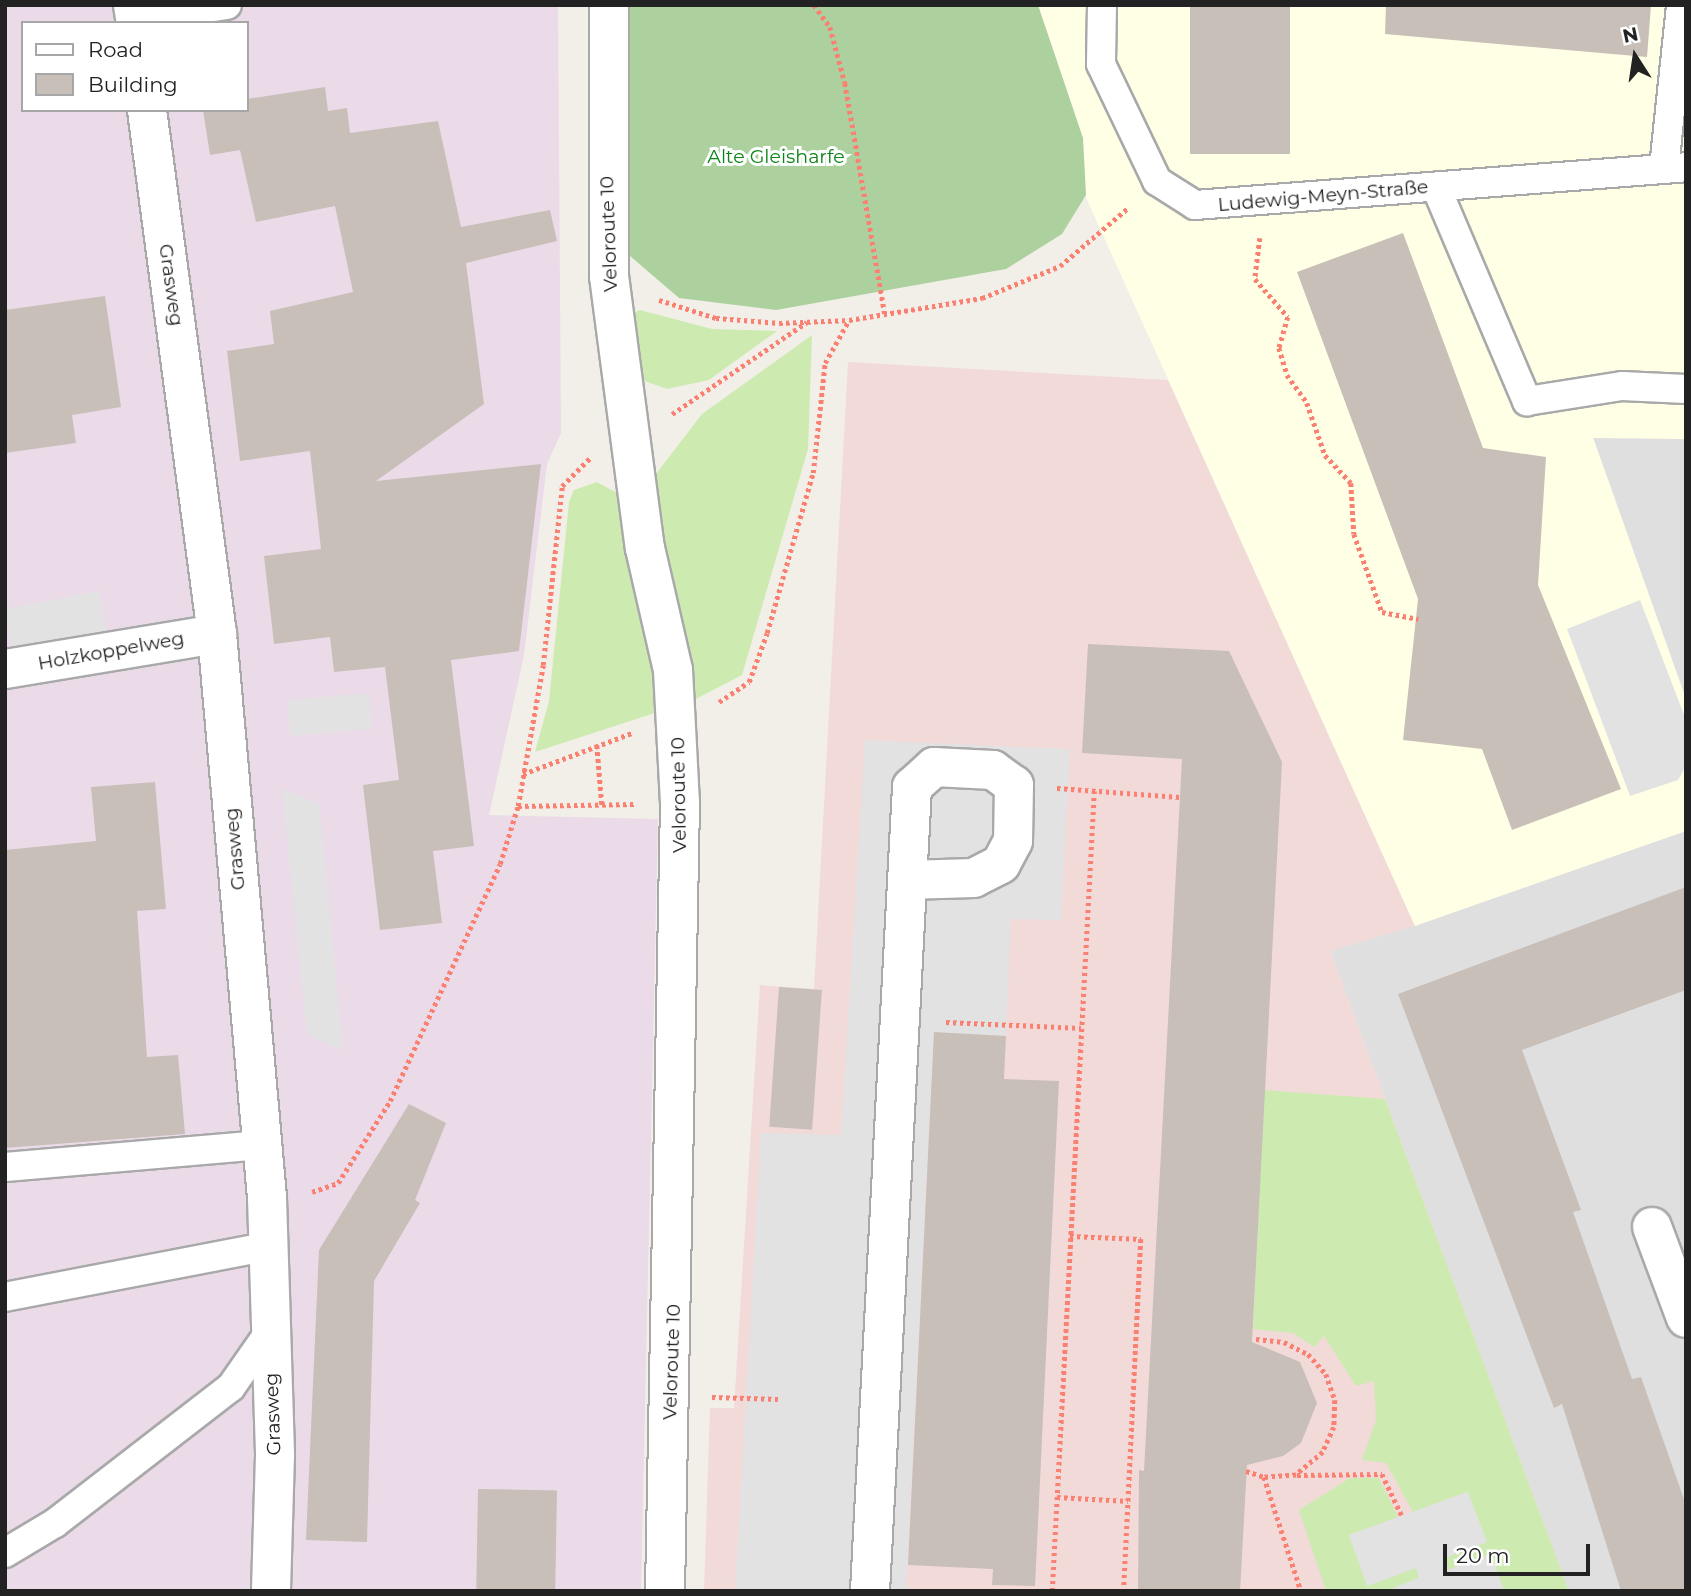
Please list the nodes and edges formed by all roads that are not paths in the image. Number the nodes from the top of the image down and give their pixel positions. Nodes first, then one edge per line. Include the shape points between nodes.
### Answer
1 (227, 5) edge
2 (609, 5) edge
3 (1102, 5) edge
4 (1681, 5) edge
5 (135, 16) edge
6 (147, 112) edge
7 (1675, 168) edge
8 (1436, 187) junction
9 (1686, 389) edge
10 (217, 634) junction
11 (5, 669) edge
12 (908, 880) junction
13 (262, 1145) junction
14 (5, 1167) edge
15 (1652, 1227) dead end
16 (269, 1246) junction
17 (5, 1297) edge
18 (1686, 1318) edge
19 (270, 1331) junction
20 (5, 1553) edge
21 (271, 1591) edge
22 (665, 1591) edge
23 (870, 1591) edge

1 - 5 lane
2 - 22 street, Veloroute 10 via 609,276 645,548 677,718 680,803 672,1396
3 - 8 lane, Ludewig-Meyn-Straße via 1101,64 1157,181 1195,205 1270,204
4 - 7 lane
6 - 10 street, Grasweg
7 - 8 lane, Ludewig-Meyn-Straße
8 - 9 lane via 1527,401 1622,386
10 - 11 street, Holzkoppelweg
10 - 13 street, Grasweg
12 - 12 street via 912,787 934,767 993,770 1014,785 1013,841 1000,864 974,878
12 - 23 street
13 - 14 lane
13 - 16 street, Grasweg
15 - 18 street
16 - 17 lane
16 - 19 street, Grasweg
19 - 20 lane via 231,1387 55,1523
19 - 21 street, Grasweg

